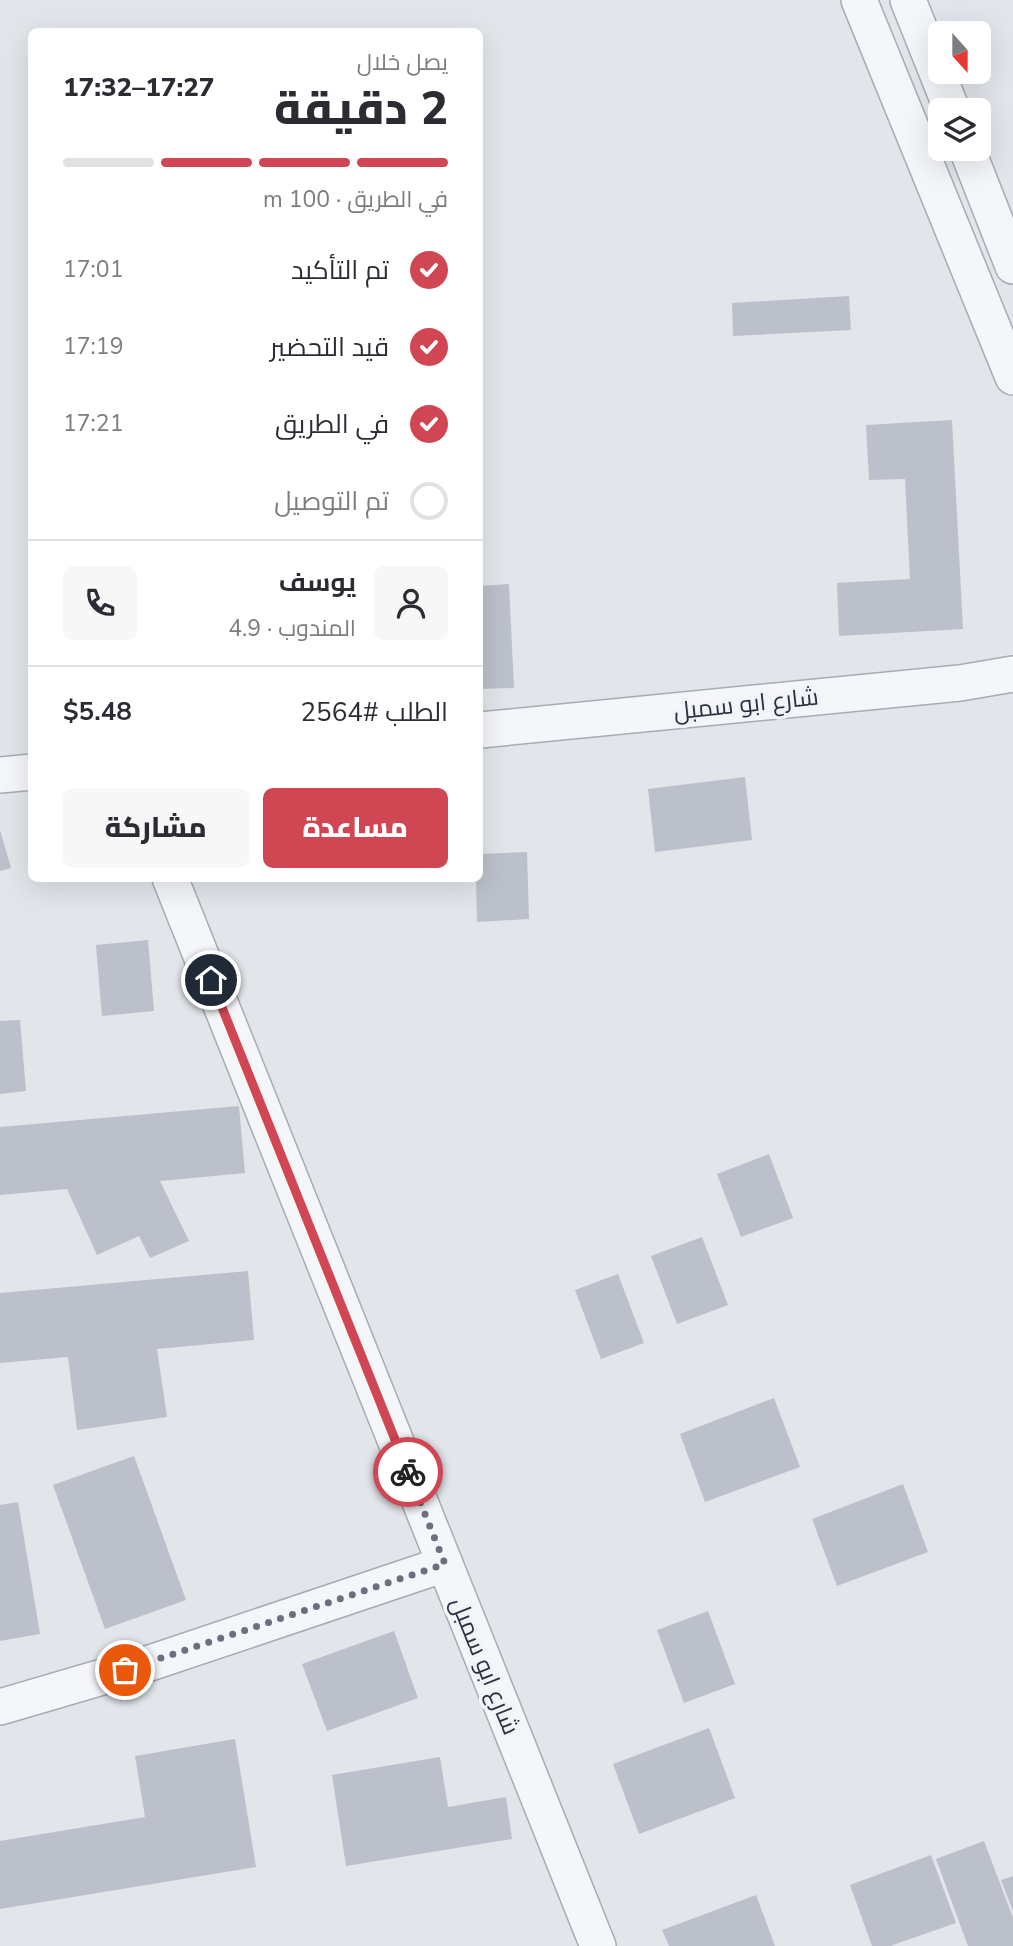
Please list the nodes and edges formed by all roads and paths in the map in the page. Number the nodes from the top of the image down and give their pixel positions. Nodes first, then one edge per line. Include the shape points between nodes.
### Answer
1 (859, 0) edge
2 (908, 0) edge
3 (947, 98) edge
4 (972, 161) edge
5 (1013, 266) edge
6 (1013, 377) edge
7 (1013, 674) edge
8 (483, 730) edge
9 (28, 772) edge
10 (0, 775) edge
11 (172, 882) edge
12 (445, 1564) junction
13 (0, 1707) edge
14 (598, 1946) edge

1 - 6 street
2 - 3 street
4 - 5 street
7 - 8 street, شارع ابو سمبل
9 - 10 street
11 - 12 street, شارع ابو سمبل
12 - 13 street via 150,1663
12 - 14 street, شارع ابو سمبل

